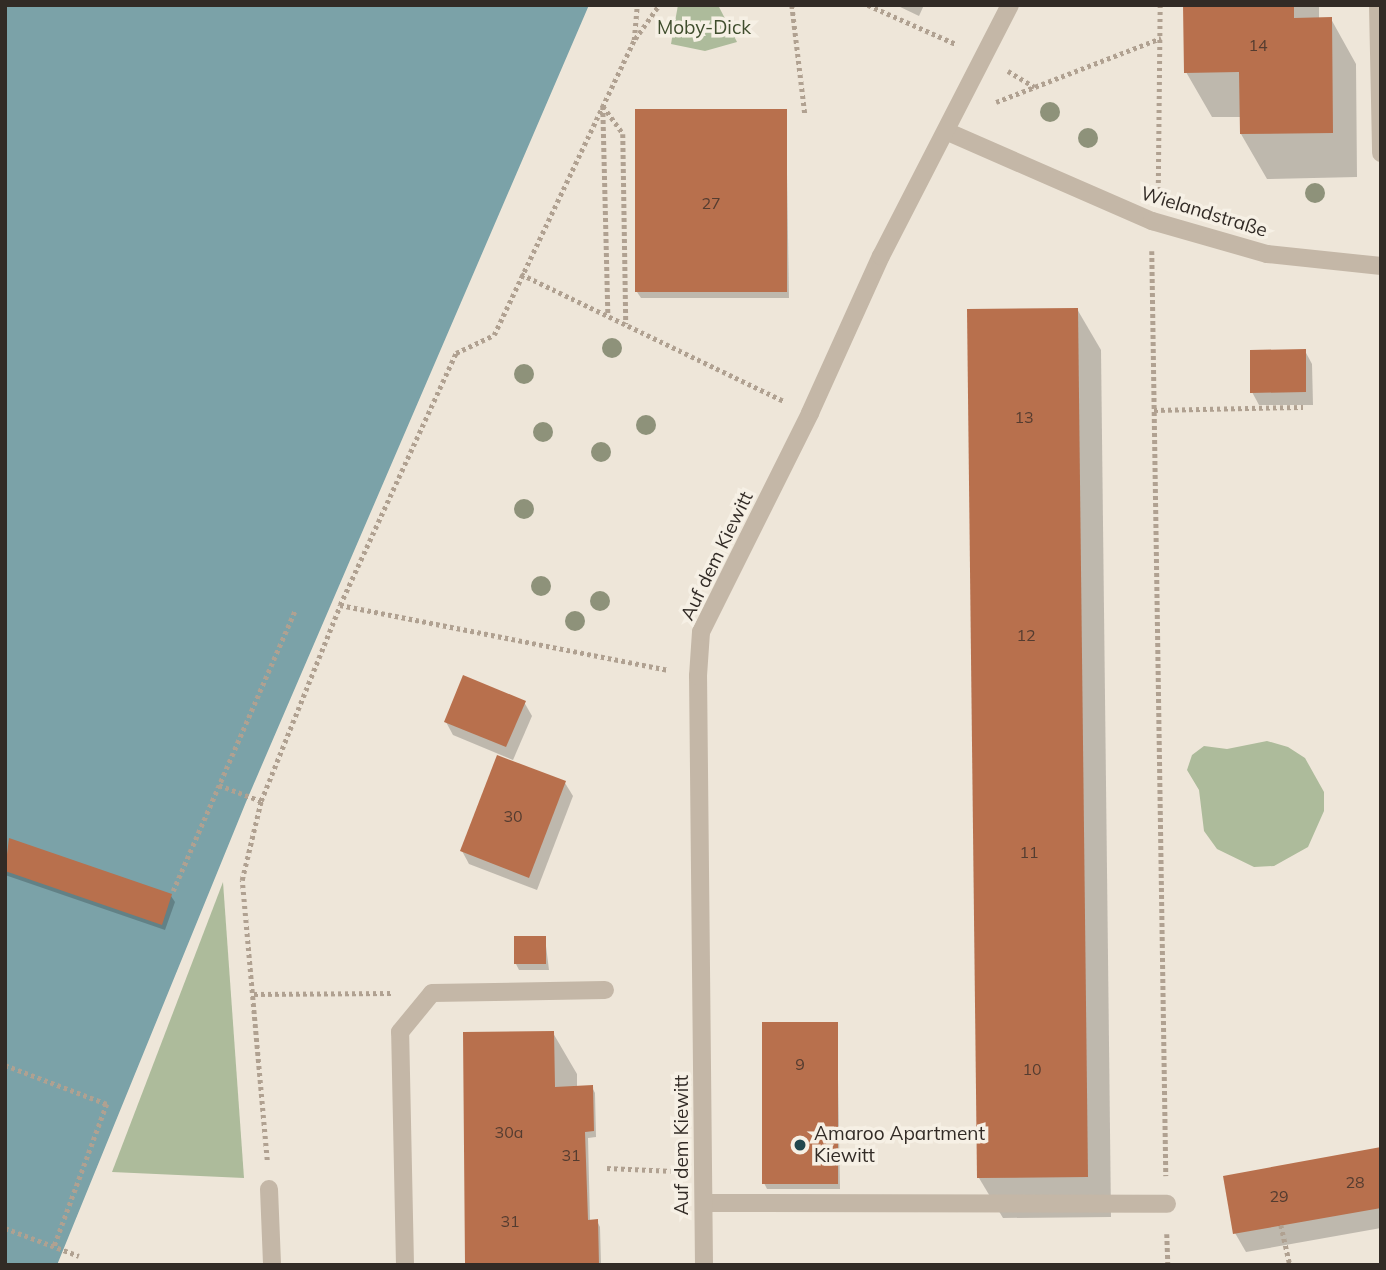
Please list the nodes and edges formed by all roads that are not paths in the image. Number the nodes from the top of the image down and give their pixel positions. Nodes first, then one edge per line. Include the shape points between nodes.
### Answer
1 (1010, 5) edge
2 (1378, 5) edge
3 (948, 132) junction
4 (1381, 153) edge
5 (1381, 266) edge
6 (605, 990) dead end
7 (269, 1189) road end
8 (704, 1203) junction
9 (1167, 1205) road end
10 (272, 1265) edge
11 (405, 1265) edge
12 (704, 1265) edge

1 - 3 street, Auf dem Kiewitt
2 - 4 street
3 - 5 street, Wielandstraße via 1152,221 1267,254
3 - 8 street, Auf dem Kiewitt via 881,256 810,413 701,632
6 - 11 street via 432,993 400,1032
7 - 10 street
8 - 9 street
8 - 12 street, Auf dem Kiewitt

